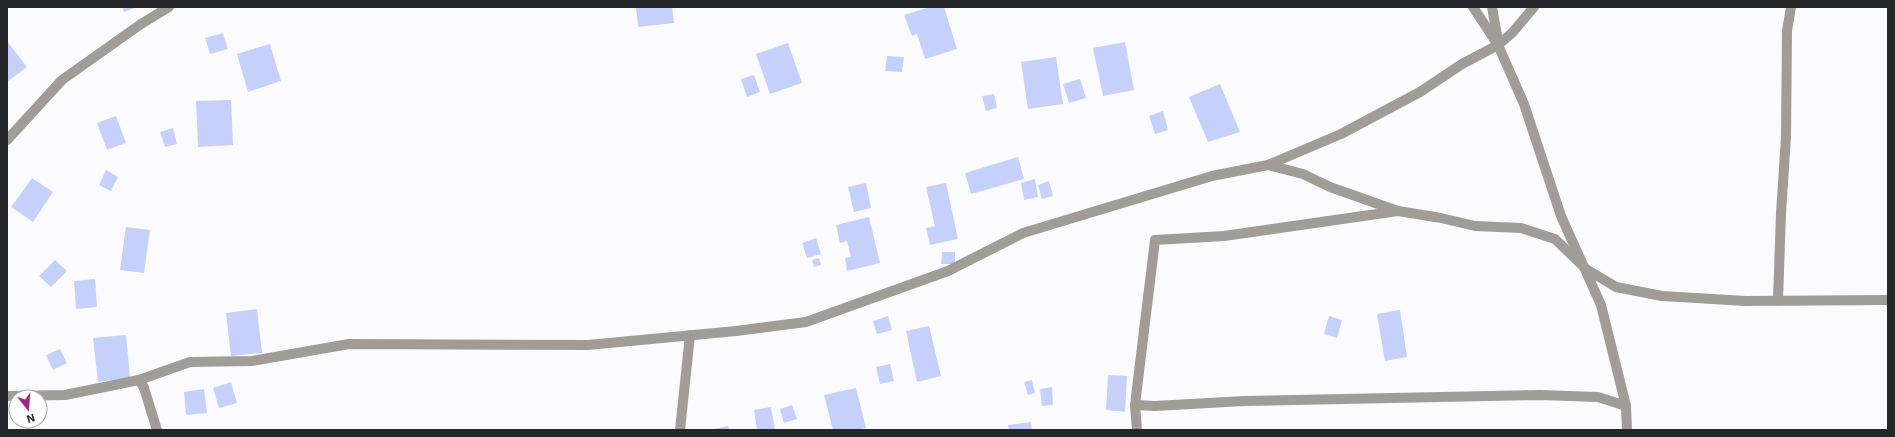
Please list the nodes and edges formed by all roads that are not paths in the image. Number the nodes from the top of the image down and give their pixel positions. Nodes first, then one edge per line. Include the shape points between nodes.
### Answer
1 (169, 7) edge
2 (1473, 7) edge
3 (1492, 7) edge
4 (1534, 7) edge
5 (1791, 7) edge
6 (1498, 45) junction
7 (7, 140) edge
8 (1268, 165) junction
9 (1398, 211) junction
10 (1586, 268) junction
11 (1778, 300) junction
12 (1888, 300) edge
13 (690, 335) junction
14 (139, 380) junction
15 (7, 396) edge
16 (1136, 405) junction
17 (1626, 406) junction
18 (157, 430) edge
19 (680, 430) edge
20 (1137, 430) edge
21 (1627, 430) edge

1 - 7 street via 62,80
2 - 6 street
3 - 6 street
4 - 6 street
5 - 11 street via 1787,31 1786,137
6 - 8 street via 1373,119
6 - 10 street via 1524,104 1561,216
8 - 9 street via 1303,174 1330,187
8 - 13 street via 1212,176 1023,233 948,271 806,322
9 - 10 street via 1475,226 1521,228 1555,239
9 - 16 street via 1224,236 1154,240
10 - 11 street via 1616,287 1662,296 1746,301
10 - 17 street via 1601,305
11 - 12 street
13 - 14 street via 588,345 348,344 252,361 190,362
13 - 19 street
14 - 15 street via 65,395
14 - 18 street
16 - 17 street via 1540,394 1598,397
16 - 20 street
17 - 21 street

